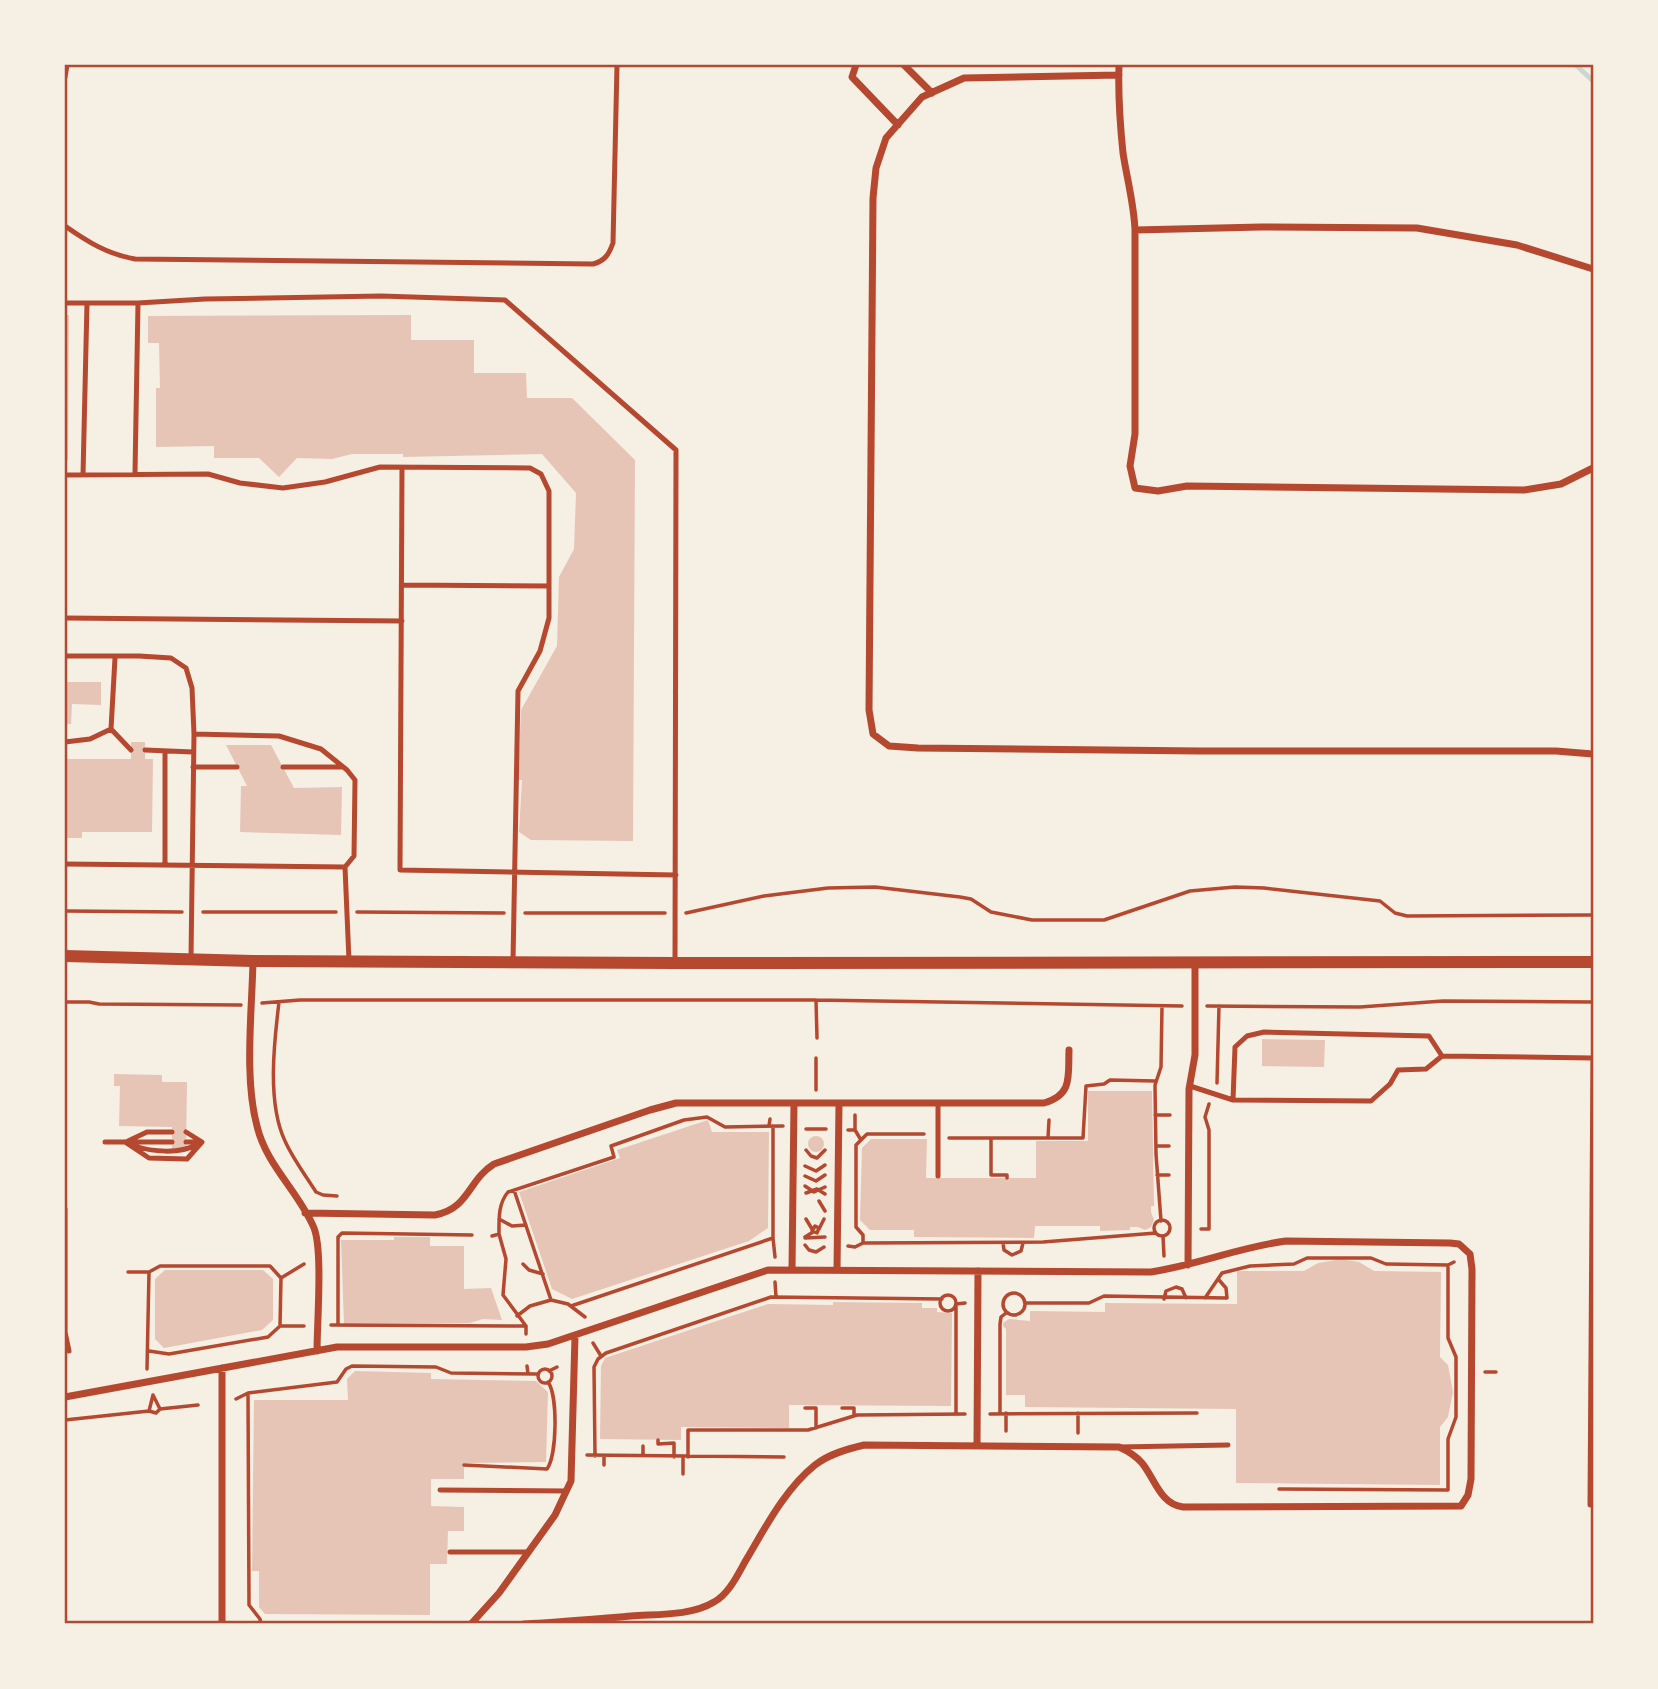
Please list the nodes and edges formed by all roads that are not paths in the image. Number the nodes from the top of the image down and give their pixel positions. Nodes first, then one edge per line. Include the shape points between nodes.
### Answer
1 (67, 65) edge
2 (617, 65) edge
3 (856, 65) edge
4 (904, 65) edge
5 (1119, 65) edge
6 (1119, 75) junction
7 (65, 78) edge
8 (932, 93) junction
9 (898, 125) junction
10 (65, 226) edge
11 (1135, 230) junction
12 (1593, 270) edge
13 (65, 303) edge
14 (87, 303) junction
15 (138, 303) junction
16 (402, 468) junction
17 (1593, 468) edge
18 (135, 473) junction
19 (65, 475) edge
20 (83, 475) junction
21 (402, 585) junction
22 (549, 586) junction
23 (65, 618) edge
24 (402, 621) junction
25 (65, 656) edge
26 (115, 657) junction
27 (111, 729) junction
28 (194, 734) junction
29 (65, 743) edge
30 (131, 750) dead end
31 (145, 751) dead end
32 (165, 751) junction
33 (193, 752) junction
34 (1593, 754) edge
35 (193, 767) junction
36 (237, 767) dead end
37 (283, 767) dead end
38 (342, 767) junction
39 (65, 864) edge
40 (165, 865) junction
41 (192, 865) junction
42 (345, 867) junction
43 (515, 872) junction
44 (676, 875) junction
45 (65, 957) edge
46 (191, 958) junction
47 (253, 961) junction
48 (349, 961) junction
49 (513, 962) junction
50 (1195, 962) junction
51 (1593, 962) edge
52 (676, 963) junction
53 (1069, 1051) dead end
54 (1442, 1056) junction
55 (1190, 1086) junction
56 (1233, 1100) junction
57 (794, 1103) junction
58 (839, 1103) junction
59 (938, 1104) junction
60 (172, 1132) dead end
61 (186, 1132) dead end
62 (105, 1142) dead end
63 (125, 1142) junction
64 (172, 1142) dead end
65 (186, 1142) dead end
66 (202, 1142) junction
67 (938, 1176) dead end
68 (65, 1209) edge
69 (305, 1213) junction
70 (65, 1220) edge
71 (65, 1230) edge
72 (65, 1239) edge
73 (1188, 1265) junction
74 (792, 1269) junction
75 (837, 1270) junction
76 (978, 1271) junction
77 (65, 1332) edge
78 (575, 1336) junction
79 (69, 1351) dead end
80 (317, 1351) junction
81 (222, 1368) junction
82 (65, 1397) edge
83 (977, 1445) junction
84 (1228, 1446) dead end
85 (1119, 1447) junction
86 (440, 1490) dead end
87 (567, 1491) junction
88 (1590, 1505) dead end
89 (450, 1552) dead end
90 (529, 1552) junction
91 (222, 1624) edge
92 (471, 1624) edge
93 (524, 1624) edge

1 - 7 lane
2 - 10 lane via 613,243 601,262 135,259 93,246
3 - 9 street via 852,78
4 - 8 street
5 - 6 street
6 - 8 street via 964,78
6 - 11 street
8 - 9 street via 922,97
9 - 34 street via 886,138 876,167 873,198 869,710 873,734 889,746 918,748
11 - 12 street via 1417,228 1517,245
11 - 17 street via 1135,434 1130,466 1135,488 1524,490 1561,484
13 - 14 lane
14 - 15 lane
14 - 20 lane
15 - 18 lane
15 - 44 lane via 381,296 505,300 676,450
16 - 18 lane via 380,467 283,488 208,474
16 - 21 lane
16 - 22 lane via 530,468 541,474 549,491
18 - 20 lane
19 - 20 lane
21 - 22 lane
21 - 24 lane
22 - 43 lane via 549,618 540,652 518,691
23 - 24 lane
24 - 43 lane via 400,870
25 - 26 lane
26 - 27 lane
26 - 28 lane via 171,658 186,668 192,688
27 - 29 lane
27 - 30 lane
28 - 33 lane
28 - 38 lane via 279,736 321,749
31 - 32 lane
32 - 33 lane
32 - 40 lane
33 - 35 lane
35 - 36 lane
35 - 41 lane
37 - 38 lane
38 - 42 lane via 355,780 354,856
39 - 40 lane
40 - 41 lane
41 - 42 lane
41 - 46 lane
42 - 48 lane
43 - 44 lane
43 - 49 lane
44 - 52 lane
45 - 46 street
46 - 47 street
47 - 48 street
47 - 69 street via 254,1115 264,1146
48 - 49 street
49 - 52 street
50 - 51 street
50 - 52 street
50 - 55 street via 1195,1055
53 - 59 street via 1068,1083 1052,1101
54 - 56 lane via 1426,1069 1398,1070 1371,1101
54 - 56 lane via 1429,1036 1247,1035 1235,1047
54 - 88 lane via 1593,1058
55 - 56 lane
55 - 73 street
57 - 58 street
57 - 69 street via 690,1101 650,1110 494,1164 448,1213
57 - 74 street
58 - 59 street
58 - 75 street
59 - 67 lane
60 - 63 lane via 147,1132
61 - 66 lane
62 - 63 lane
63 - 64 lane
63 - 66 lane via 149,1158 187,1159
65 - 66 lane
68 - 70 lane
69 - 80 street via 317,1242
70 - 71 lane
71 - 72 lane
72 - 77 lane
73 - 76 street via 1151,1272
73 - 85 street via 1286,1241 1450,1243 1466,1248 1472,1269 1468,1495 1461,1506 1443,1507 1175,1506 1144,1465
74 - 75 street
74 - 78 street via 762,1272
75 - 76 street
76 - 83 street
77 - 79 lane
78 - 80 street via 526,1348 347,1346
78 - 87 street via 573,1469
80 - 81 street
81 - 82 street
81 - 91 street
83 - 85 street
83 - 93 street via 876,1444 826,1458 793,1489 719,1599 704,1608
84 - 85 lane
86 - 87 lane
87 - 90 street
89 - 90 lane
90 - 92 street

